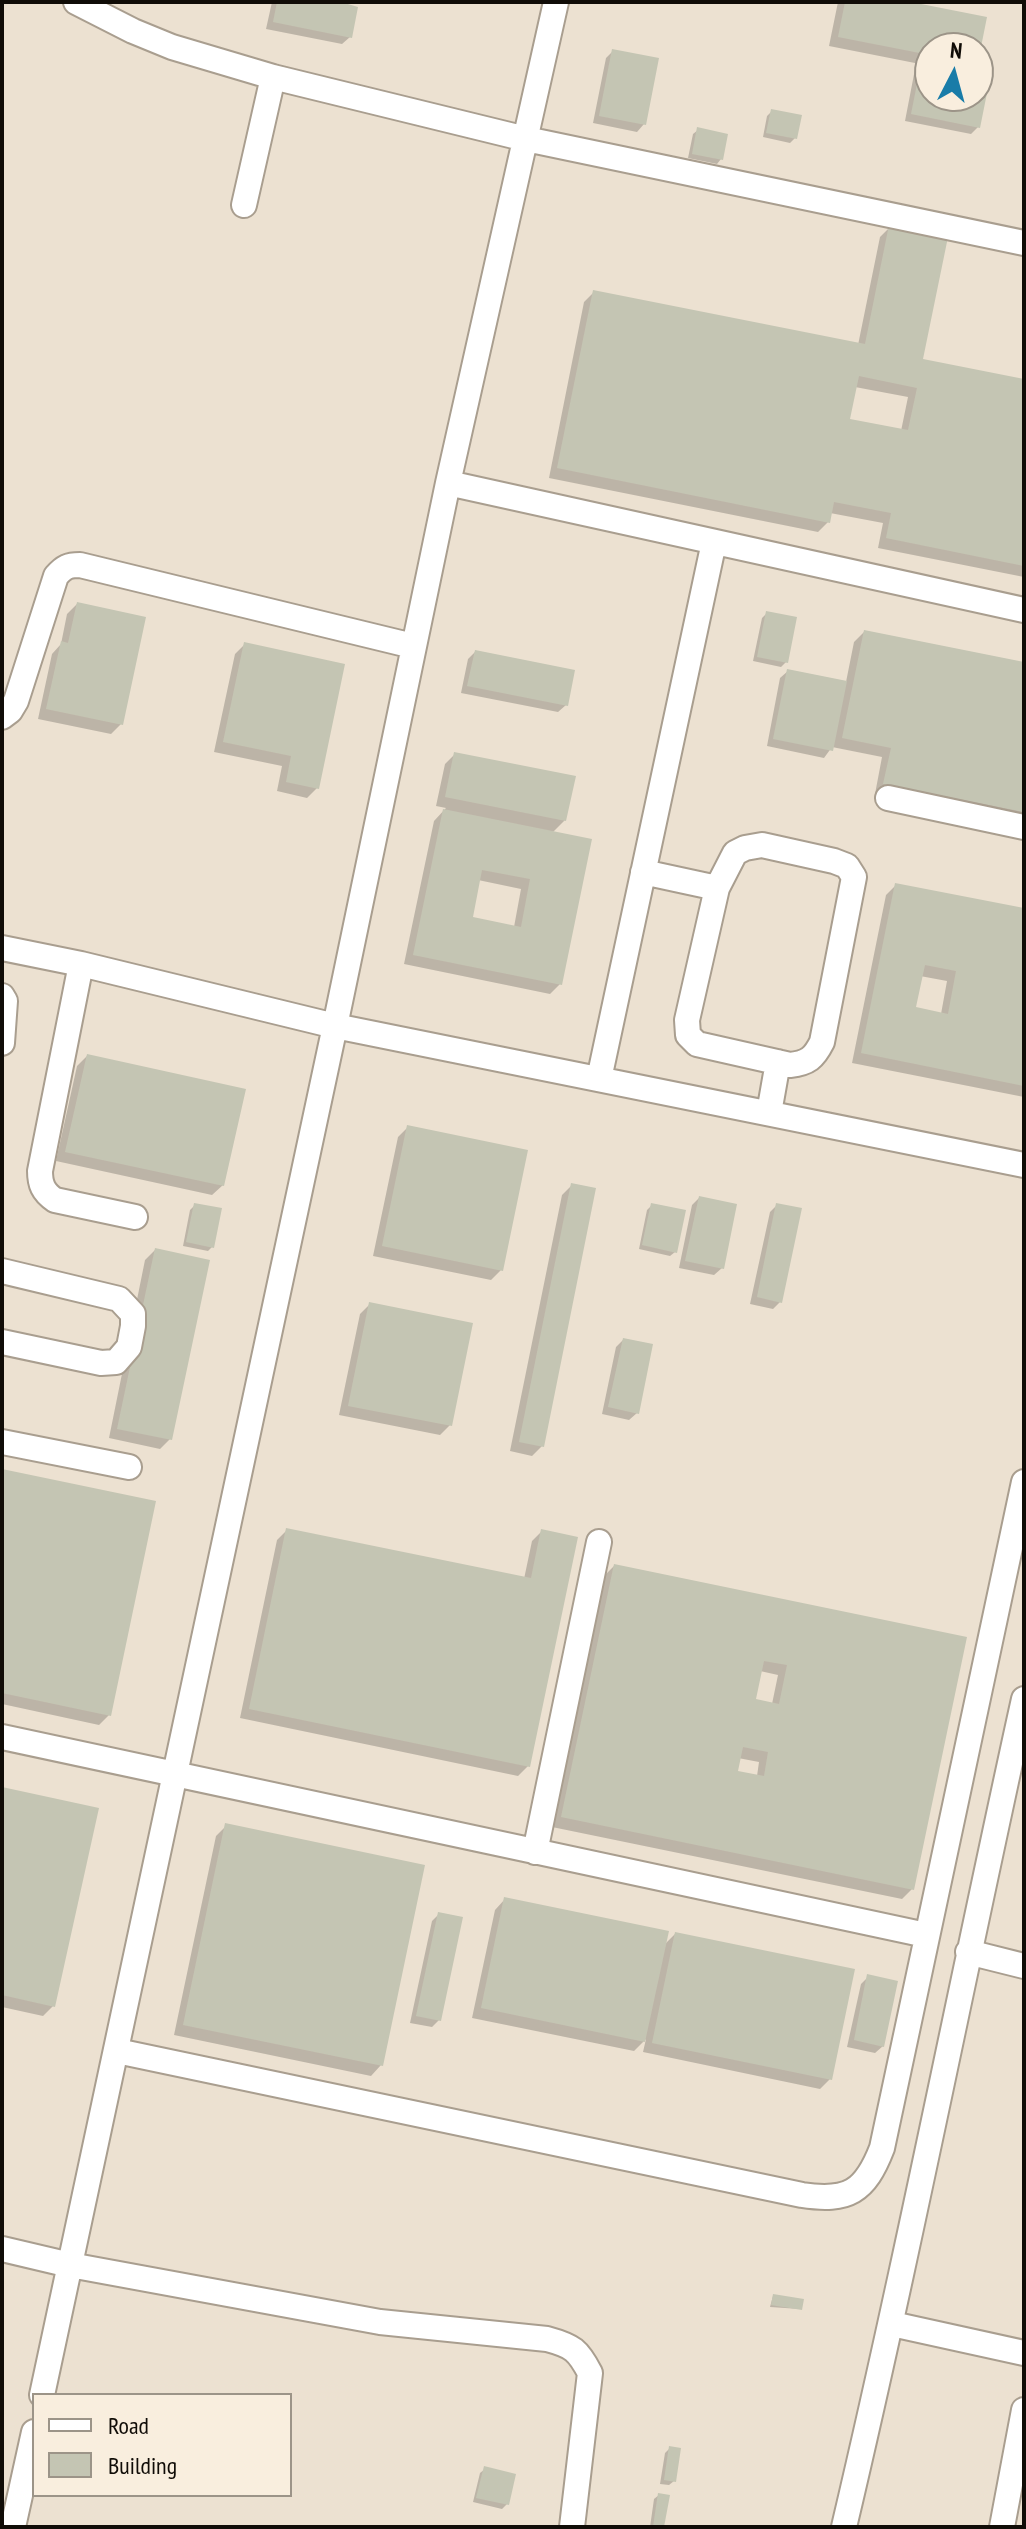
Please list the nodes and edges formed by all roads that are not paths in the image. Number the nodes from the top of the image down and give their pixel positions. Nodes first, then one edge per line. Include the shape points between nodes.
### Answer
1 (76, 2) edge
2 (556, 2) edge
3 (273, 77) junction
4 (526, 139) junction
5 (244, 205) dead end
6 (1024, 243) edge
7 (448, 483) junction
8 (714, 542) junction
9 (1024, 610) edge
10 (413, 646) junction
11 (2, 717) edge
12 (888, 798) dead end
13 (1024, 827) edge
14 (643, 872) junction
15 (717, 888) junction
16 (2, 948) edge
17 (81, 964) junction
18 (2, 996) edge
19 (335, 1026) junction
20 (2, 1043) edge
21 (778, 1062) junction
22 (599, 1079) junction
23 (769, 1113) junction
24 (1024, 1165) edge
25 (135, 1217) dead end
26 (2, 1271) edge
27 (2, 1342) edge
28 (2, 1442) edge
29 (129, 1467) dead end
30 (1024, 1482) edge
31 (599, 1542) dead end
32 (1024, 1699) edge
33 (2, 1737) edge
34 (175, 1774) junction
35 (535, 1852) junction
36 (926, 1935) junction
37 (968, 1952) junction
38 (1024, 1966) edge
39 (117, 2051) junction
40 (2, 2249) edge
41 (70, 2265) junction
42 (892, 2324) junction
43 (1024, 2353) edge
44 (42, 2393) edge
45 (1024, 2410) edge
46 (32, 2441) edge
47 (13, 2527) edge
48 (572, 2527) edge
49 (844, 2527) edge
50 (1002, 2527) edge

1 - 3 street via 172,47
2 - 4 street
3 - 4 street
3 - 5 street
4 - 6 street
4 - 7 street
7 - 8 street
7 - 10 street
8 - 9 street
8 - 14 street
10 - 11 street via 69,565 56,576 16,701
10 - 19 street
12 - 13 street
14 - 15 street
14 - 22 street
15 - 21 street via 688,1035 697,1044
15 - 21 street via 735,853 762,845 834,861 847,866 854,877 822,1042 806,1064
16 - 17 street
17 - 19 street
17 - 25 street via 40,1182 55,1200
18 - 20 street
19 - 22 street
19 - 34 street
21 - 23 street
22 - 23 street
23 - 24 street
26 - 27 street via 119,1299 133,1314 133,1326 129,1347 116,1362
28 - 29 street
30 - 36 street
31 - 35 street
32 - 37 street
33 - 34 street
34 - 35 street
34 - 39 street
35 - 36 street
36 - 39 street via 882,2148 866,2178 847,2195 830,2199
37 - 38 street
37 - 42 street
39 - 41 street
40 - 41 street
41 - 44 street
41 - 48 street via 380,2322 566,2344 579,2352 590,2373
42 - 43 street
42 - 49 street
45 - 50 street
46 - 47 street

